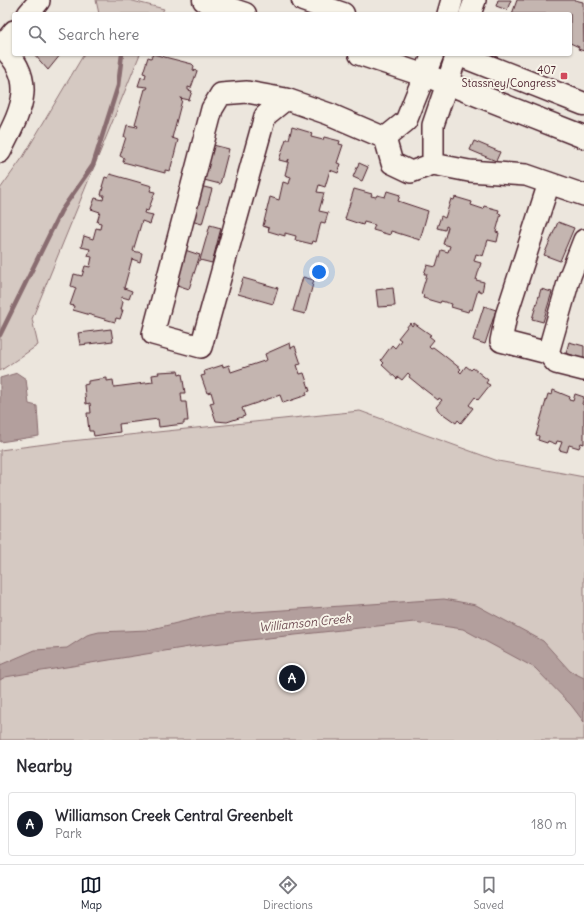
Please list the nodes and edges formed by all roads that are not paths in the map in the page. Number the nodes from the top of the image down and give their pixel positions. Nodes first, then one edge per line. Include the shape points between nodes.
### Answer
1 (40, 0) edge
2 (204, 0) edge
3 (303, 0) edge
4 (452, 0) edge
5 (475, 0) edge
6 (30, 12) edge
7 (239, 12) edge
8 (338, 12) edge
9 (449, 12) edge
10 (471, 12) edge
11 (5, 41) edge
12 (12, 54) edge
13 (13, 56) edge
14 (366, 56) edge
15 (433, 56) edge
16 (456, 56) edge
17 (462, 56) edge
18 (424, 76) junction
19 (447, 83) junction
20 (286, 99) junction
21 (584, 104) edge
22 (6, 128) edge
23 (584, 137) edge
24 (385, 138) junction
25 (0, 152) edge
26 (433, 164) junction
27 (549, 183) junction
28 (584, 195) edge
29 (584, 240) edge
30 (548, 352) junction
31 (584, 370) edge

1 - 6 street
2 - 7 main road
3 - 8 main road
4 - 9 street
5 - 10 street
11 - 12 street
13 - 22 street via 23,76 24,99
14 - 18 main road
15 - 18 street
16 - 19 street
17 - 21 main road
18 - 19 main road
18 - 24 street via 406,121
19 - 23 main road
19 - 26 street via 433,125
20 - 20 street via 265,116 201,347 152,334 212,109 221,94 247,92
20 - 24 street
22 - 25 street
24 - 26 street via 392,163 411,172
26 - 27 street via 469,171 526,175
27 - 28 street
27 - 30 street via 506,316 501,341
29 - 30 street via 570,276
30 - 31 street via 556,363

